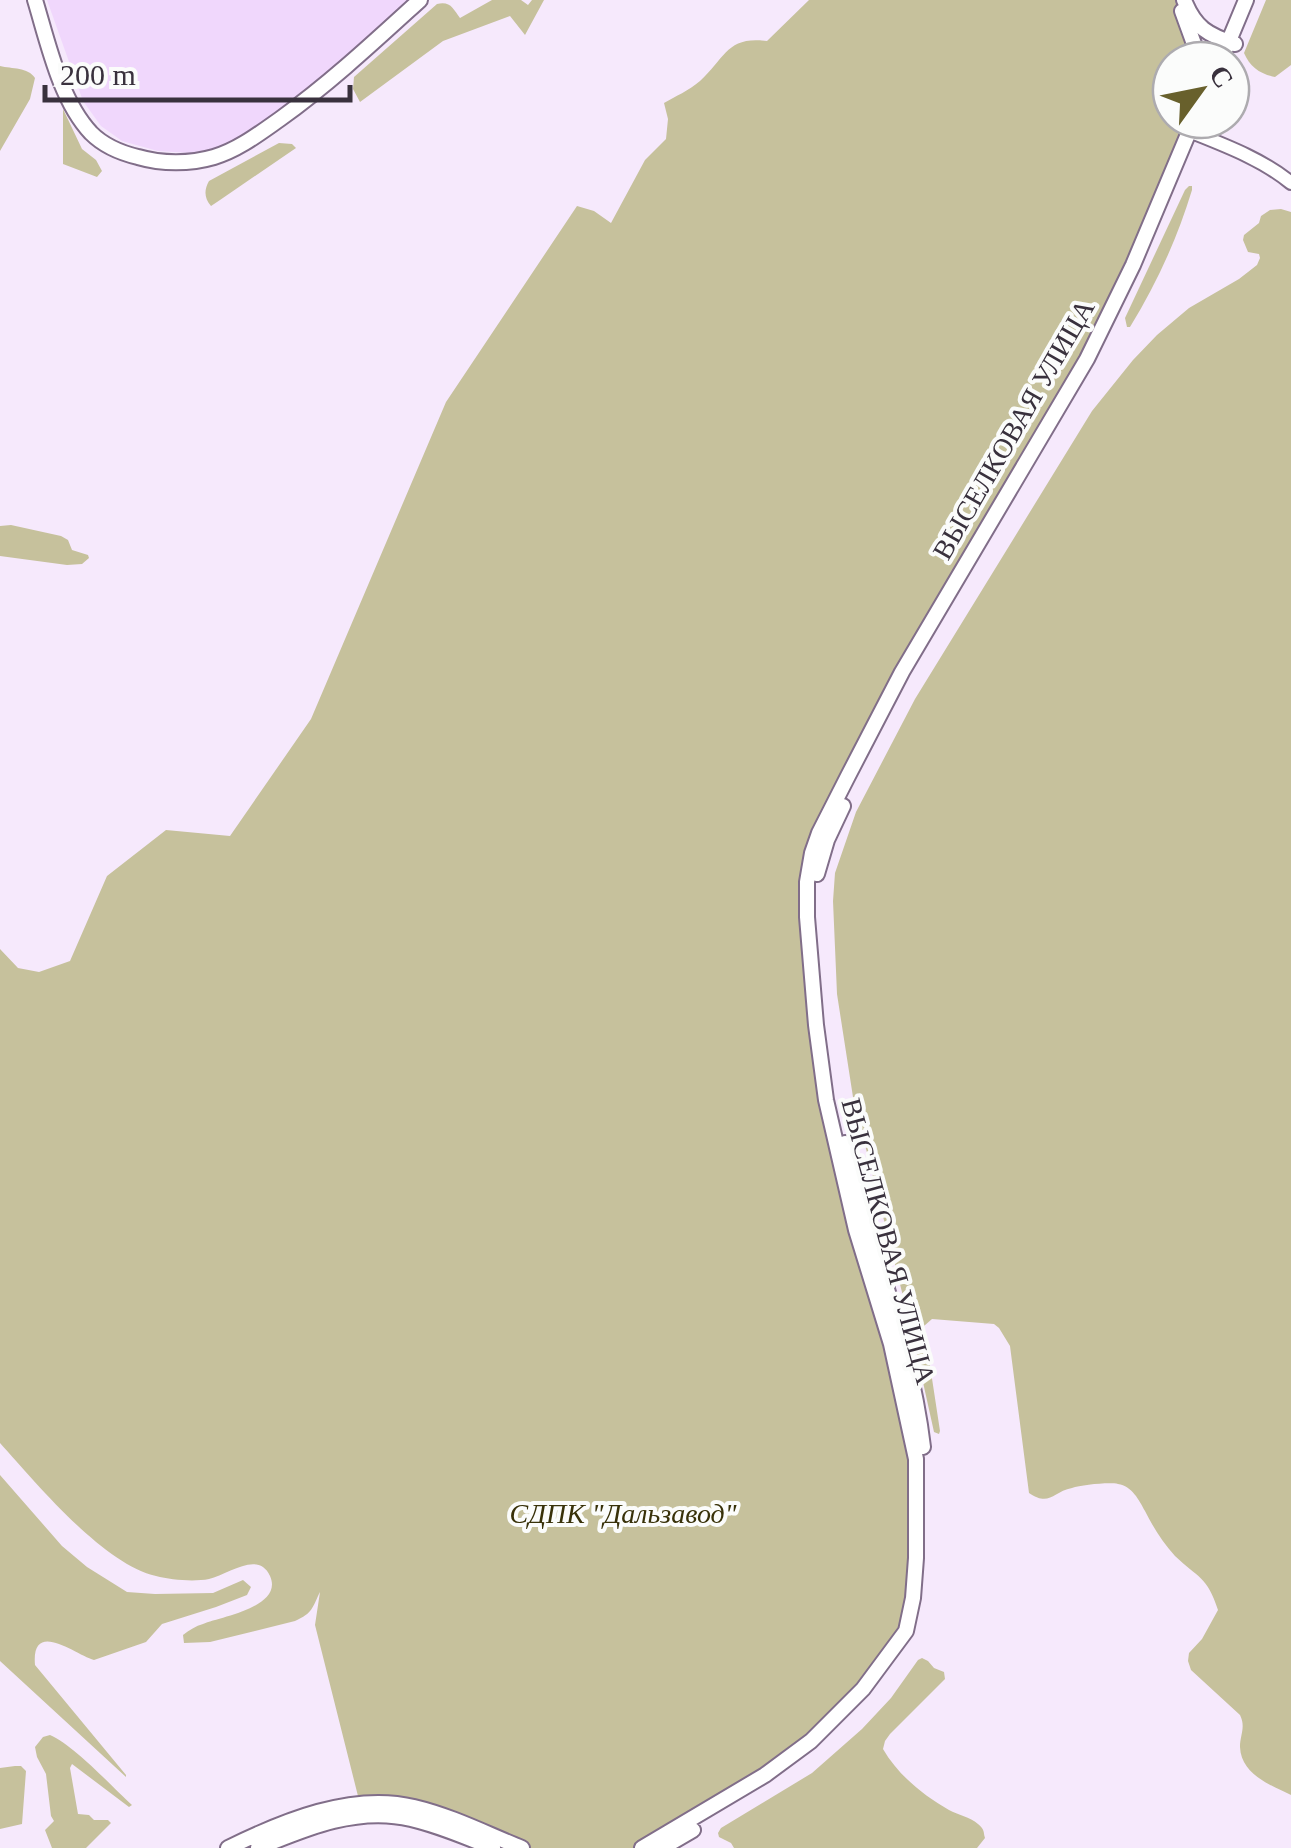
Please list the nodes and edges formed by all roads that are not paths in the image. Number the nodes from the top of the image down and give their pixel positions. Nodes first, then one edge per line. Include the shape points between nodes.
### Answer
1 (35, 0) edge
2 (44, 0) edge
3 (417, 0) edge
4 (1250, 0) edge
5 (1183, 3) edge
6 (1193, 40) edge
7 (1224, 40) edge
8 (1233, 40) edge
9 (1190, 140) edge
10 (1191, 140) edge
11 (1220, 140) edge
12 (1291, 183) edge
13 (228, 1848) edge
14 (258, 1848) edge
15 (494, 1848) edge
16 (522, 1848) edge
17 (642, 1848) edge
18 (662, 1848) edge

1 - 3 main road via 59,77 81,120 106,145 164,162 216,157 263,132
2 - 3 main road via 67,72 99,128 137,150 190,156 262,128
4 - 8 main road
5 - 6 main road
5 - 7 main road via 1200,28
9 - 17 main road, ВЫСЕЛКОВАЯ УЛИЦА via 1087,359 902,672 812,853 807,917 826,1100 916,1459 915,1571 906,1631 863,1688 794,1755
10 - 18 main road, ВЫСЕЛКОВАЯ УЛИЦА via 1095,362 868,752 827,840 815,884 834,1098 922,1434 924,1557 914,1634 868,1695 816,1746
11 - 12 main road
13 - 16 main road via 318,1812 382,1803 446,1816
14 - 15 main road via 357,1816 408,1818

